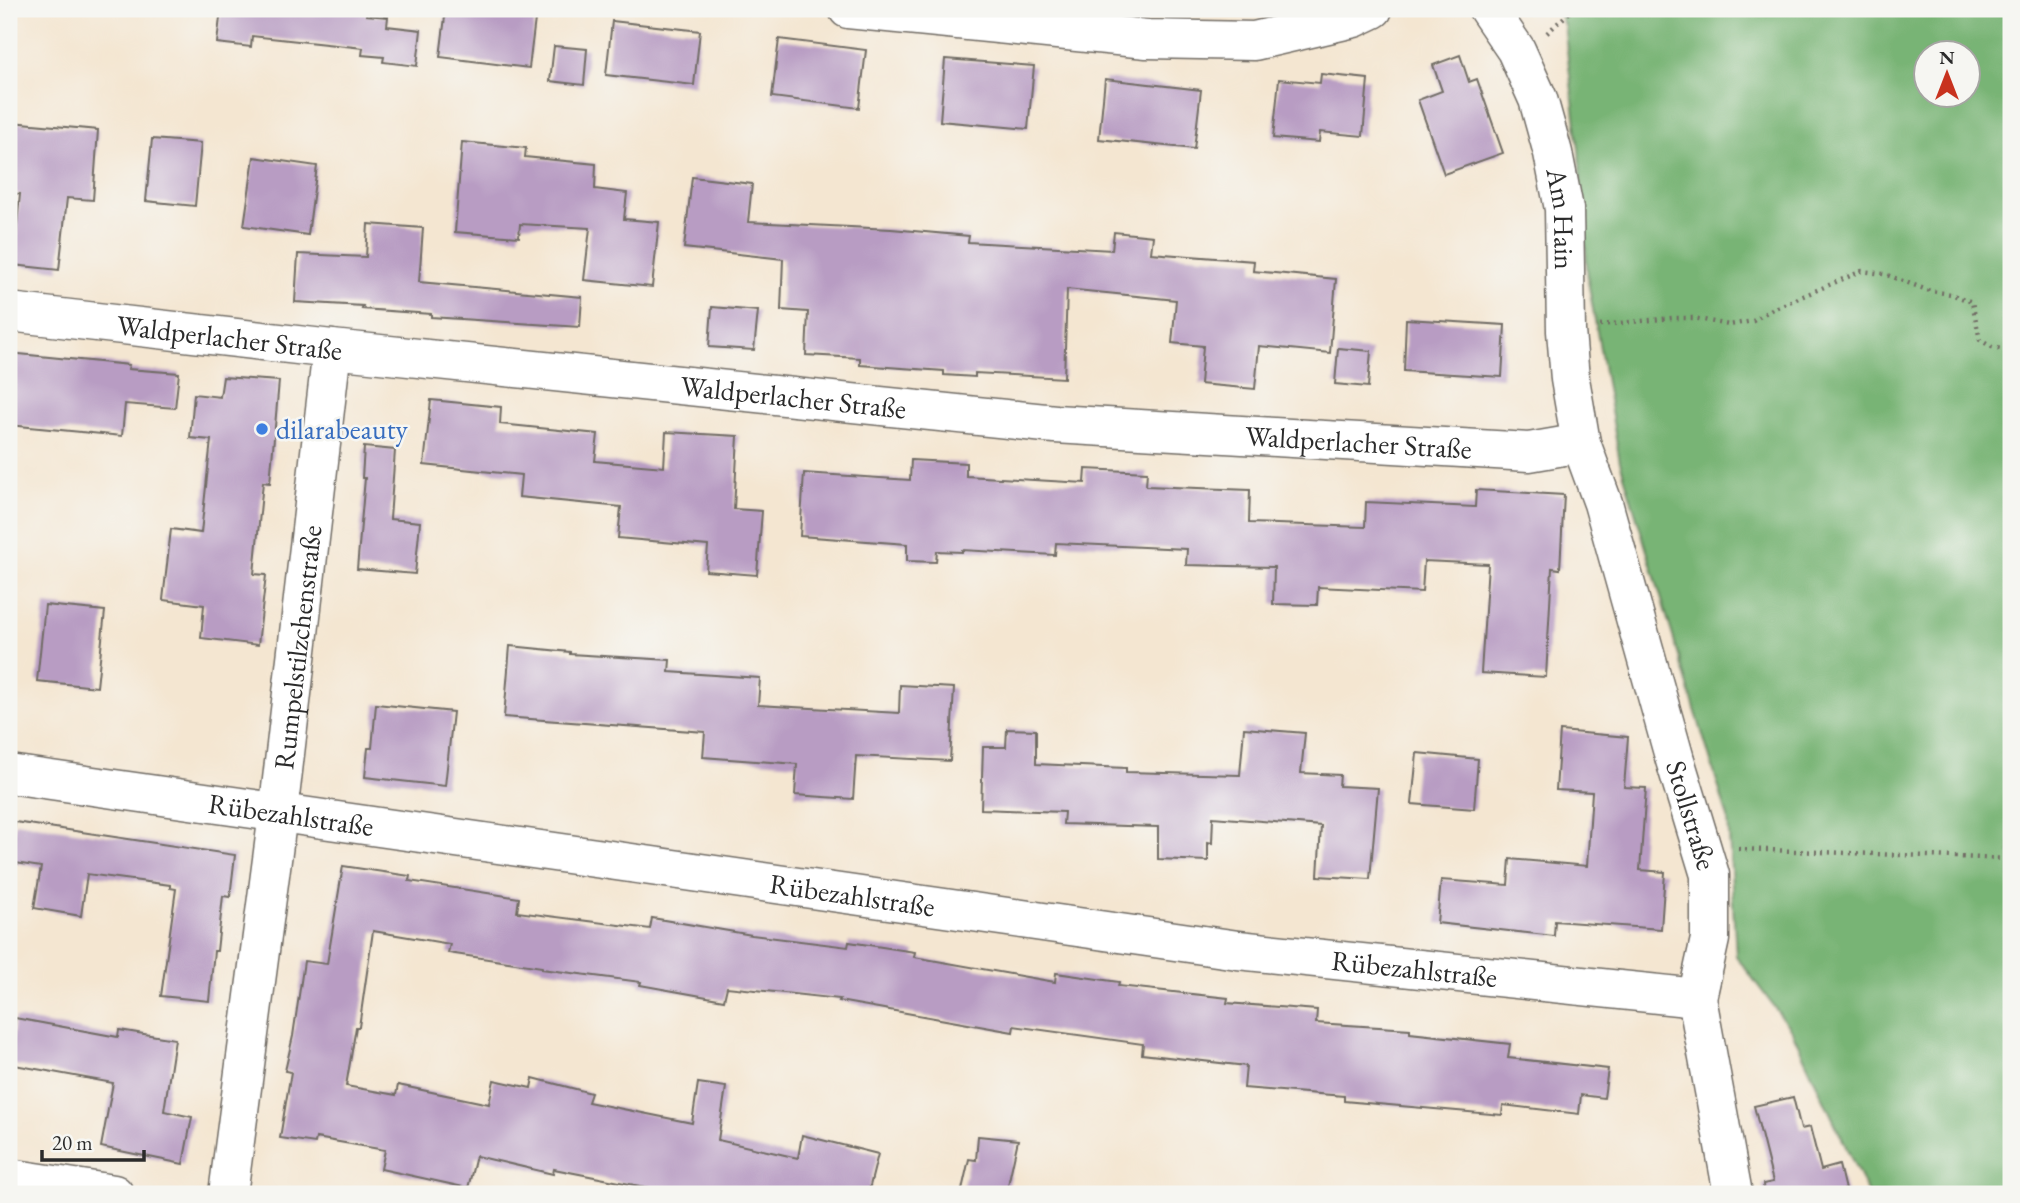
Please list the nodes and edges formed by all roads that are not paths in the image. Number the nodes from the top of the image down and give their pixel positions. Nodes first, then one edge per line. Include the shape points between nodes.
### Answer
1 (848, 9) edge
2 (1373, 9) edge
3 (1488, 9) edge
4 (9, 313) edge
5 (332, 349) junction
6 (1581, 443) junction
7 (9, 774) edge
8 (278, 814) junction
9 (1697, 998) junction
10 (9, 1178) edge
11 (114, 1194) edge
12 (228, 1194) edge
13 (1733, 1194) edge

1 - 2 street via 1147,39 1254,41 1354,19
3 - 6 street, Am Hain via 1516,50 1538,99 1553,153 1564,209 1566,331
4 - 5 street, Waldperlacher Straße
5 - 6 street, Waldperlacher Straße via 1055,424 1529,452
5 - 8 street, Rumpelstilzchenstraße
6 - 9 street, Stollstraße via 1603,503 1710,875 1710,939
7 - 8 street, Rübezahlstraße
8 - 9 street, Rübezahlstraße via 1238,950
8 - 12 street, Rumpelstilzchenstraße
9 - 13 street, Stollstraße
10 - 11 street

